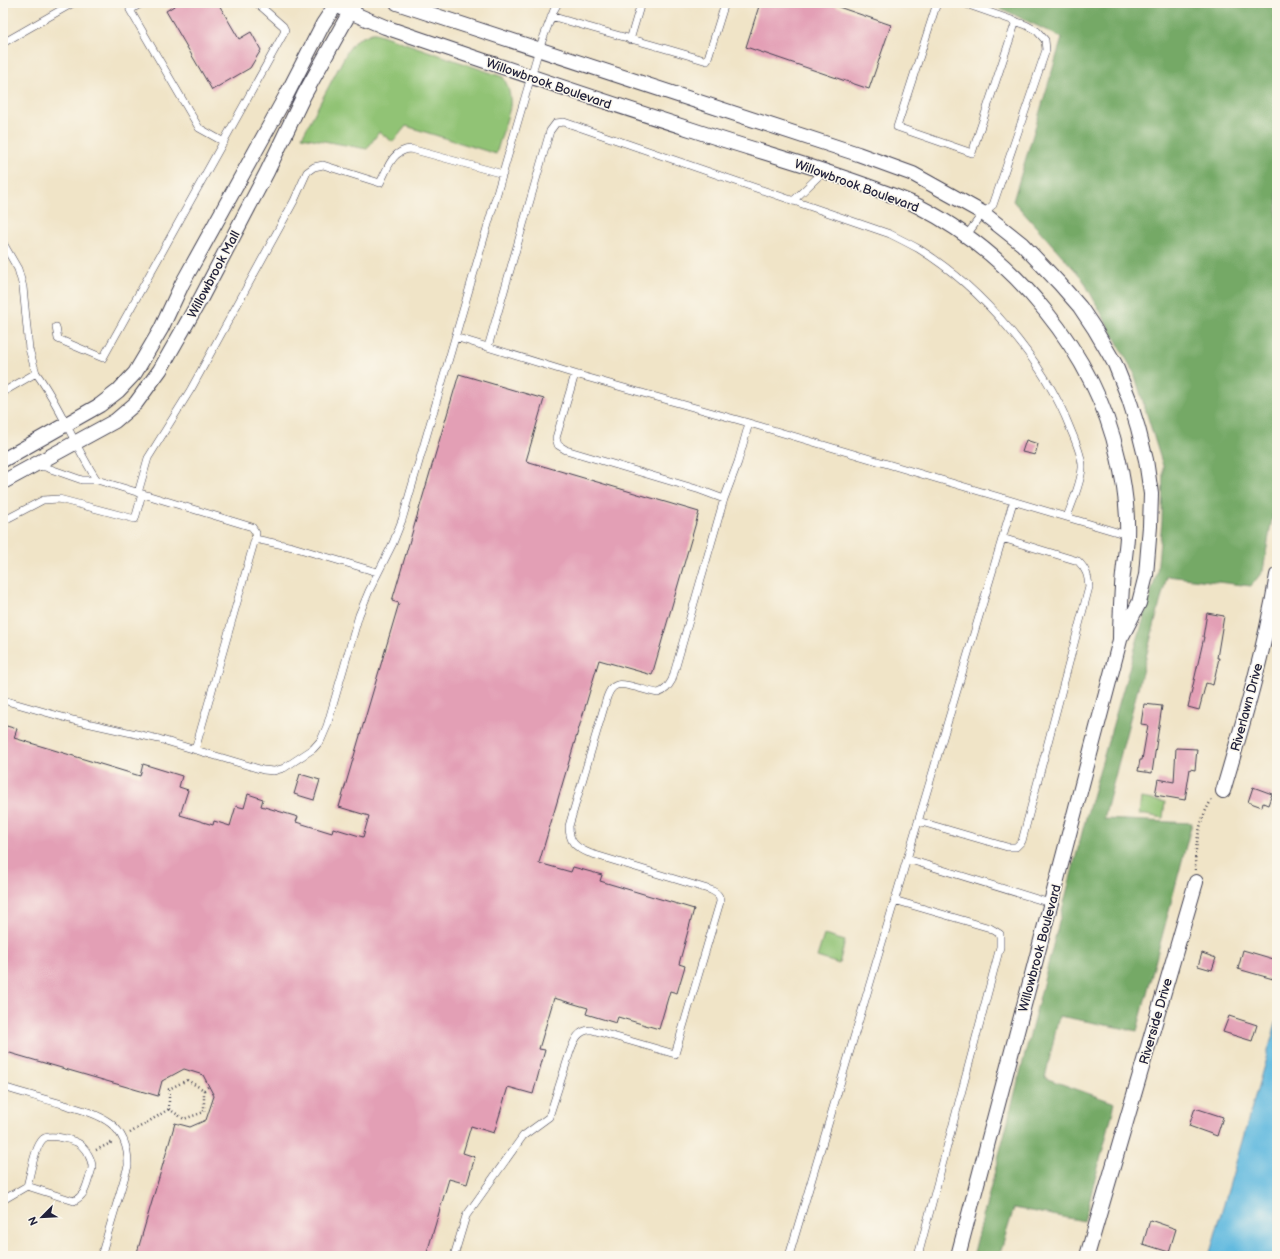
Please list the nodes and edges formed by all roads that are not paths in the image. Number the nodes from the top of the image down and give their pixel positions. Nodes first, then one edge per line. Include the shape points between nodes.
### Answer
1 (73, 3) edge
2 (142, 3) edge
3 (257, 3) edge
4 (397, 3) edge
5 (558, 3) edge
6 (641, 3) edge
7 (725, 3) edge
8 (937, 3) edge
9 (963, 3) edge
10 (335, 4) edge
11 (352, 8) edge
12 (551, 16) junction
13 (1016, 21) junction
14 (630, 40) junction
15 (3, 43) edge
16 (539, 49) junction
17 (532, 77) junction
18 (224, 142) junction
19 (824, 171) junction
20 (503, 174) junction
21 (793, 201) junction
22 (983, 213) junction
23 (966, 236) junction
24 (3, 243) edge
25 (56, 327) dead end
26 (455, 337) junction
27 (488, 347) junction
28 (36, 373) junction
29 (575, 374) junction
30 (3, 392) edge
31 (749, 423) junction
32 (66, 424) junction
33 (75, 442) junction
34 (3, 460) edge
35 (32, 465) junction
36 (97, 480) junction
37 (3, 482) edge
38 (140, 494) junction
39 (724, 499) junction
40 (1013, 502) junction
41 (1067, 518) junction
42 (3, 521) edge
43 (1127, 535) junction
44 (1002, 538) junction
45 (255, 539) junction
46 (377, 572) junction
47 (1277, 575) edge
48 (1120, 640) junction
49 (3, 700) edge
50 (195, 750) junction
51 (1223, 792) road end
52 (918, 822) junction
53 (907, 859) junction
54 (1196, 882) road end
55 (894, 900) junction
56 (1050, 903) junction
57 (3, 1087) edge
58 (27, 1186) junction
59 (3, 1200) edge
60 (101, 1256) edge
61 (454, 1256) edge
62 (789, 1256) edge
63 (918, 1256) edge
64 (958, 1256) edge
65 (1087, 1256) edge

1 - 15 lane
2 - 18 lane via 130,10 199,128
3 - 18 lane via 285,30
4 - 16 street, Willowbrook Boulevard
5 - 12 lane
6 - 14 lane
7 - 14 lane via 707,62 666,48
8 - 13 lane via 897,127 972,152
9 - 13 lane
10 - 11 street, Willowbrook Boulevard
10 - 32 street, Willowbrook Mall via 182,284 162,329 135,373 100,405
11 - 17 street, Willowbrook Boulevard via 385,27
11 - 33 street, Willowbrook Mall via 304,95 201,298 160,370 136,402 115,421
12 - 14 lane
12 - 16 lane
13 - 22 lane via 1037,31 1045,40 1046,50 993,205
16 - 17 lane
16 - 22 street, Willowbrook Boulevard via 913,174
17 - 19 street, Willowbrook Boulevard
17 - 20 lane
18 - 25 lane via 103,358 58,339
19 - 21 lane
19 - 23 street, Willowbrook Boulevard via 916,205
20 - 26 lane
20 - 38 lane via 411,149 403,150 395,156 380,183 323,165 307,172 294,201 191,389 148,458
21 - 27 lane via 564,122 556,123 550,131
21 - 41 lane via 890,234 920,250 971,290 1011,331 1039,367 1054,393 1078,449 1083,467
22 - 23 lane
22 - 48 street, Willowbrook Boulevard via 1022,244 1080,307 1114,364 1129,399 1146,460 1151,494 1150,526 1146,575 1139,602
23 - 43 street, Willowbrook Boulevard via 1010,271 1032,295 1085,368 1108,422 1118,454 1124,486
24 - 28 lane via 18,269 23,287 29,349
26 - 27 lane
26 - 46 lane via 402,520
27 - 29 lane
28 - 30 lane
28 - 32 lane
29 - 31 lane
29 - 39 lane via 556,438 558,445 566,450
31 - 39 lane
31 - 40 lane
32 - 33 lane
32 - 34 street, Willowbrook Mall
33 - 35 street, Willowbrook Mall
33 - 36 lane
35 - 36 lane via 82,480
35 - 37 street, Willowbrook Mall
36 - 38 lane
38 - 42 lane via 136,519 59,499 43,500
38 - 45 lane via 252,527 256,533
39 - 61 lane via 672,680 669,686 658,693 622,684 611,689 569,826 569,835 580,849 712,890 720,897 675,1054 592,1030 580,1033 573,1043 549,1117 523,1136 466,1216
40 - 41 lane
40 - 44 lane
41 - 43 lane
43 - 48 street, Willowbrook Boulevard
44 - 52 lane
44 - 52 lane via 1078,562 1085,568 1089,587 1022,841 1007,848
45 - 46 lane via 293,547
45 - 50 lane
46 - 50 lane via 354,629 327,726 321,740 313,749 284,768 274,771
47 - 51 street, Riverlawn Drive via 1254,683
48 - 56 street, Willowbrook Boulevard
49 - 50 lane
52 - 53 lane
53 - 55 lane
53 - 56 lane
54 - 65 street, Riverside Drive
55 - 62 lane
55 - 63 lane via 990,928 1000,934 1000,948
56 - 64 street, Willowbrook Boulevard
57 - 60 lane via 104,1118 114,1126 126,1143 128,1166
58 - 58 lane via 74,1201 85,1192 92,1167 91,1160 80,1144 49,1136 44,1138 38,1146
58 - 59 lane

